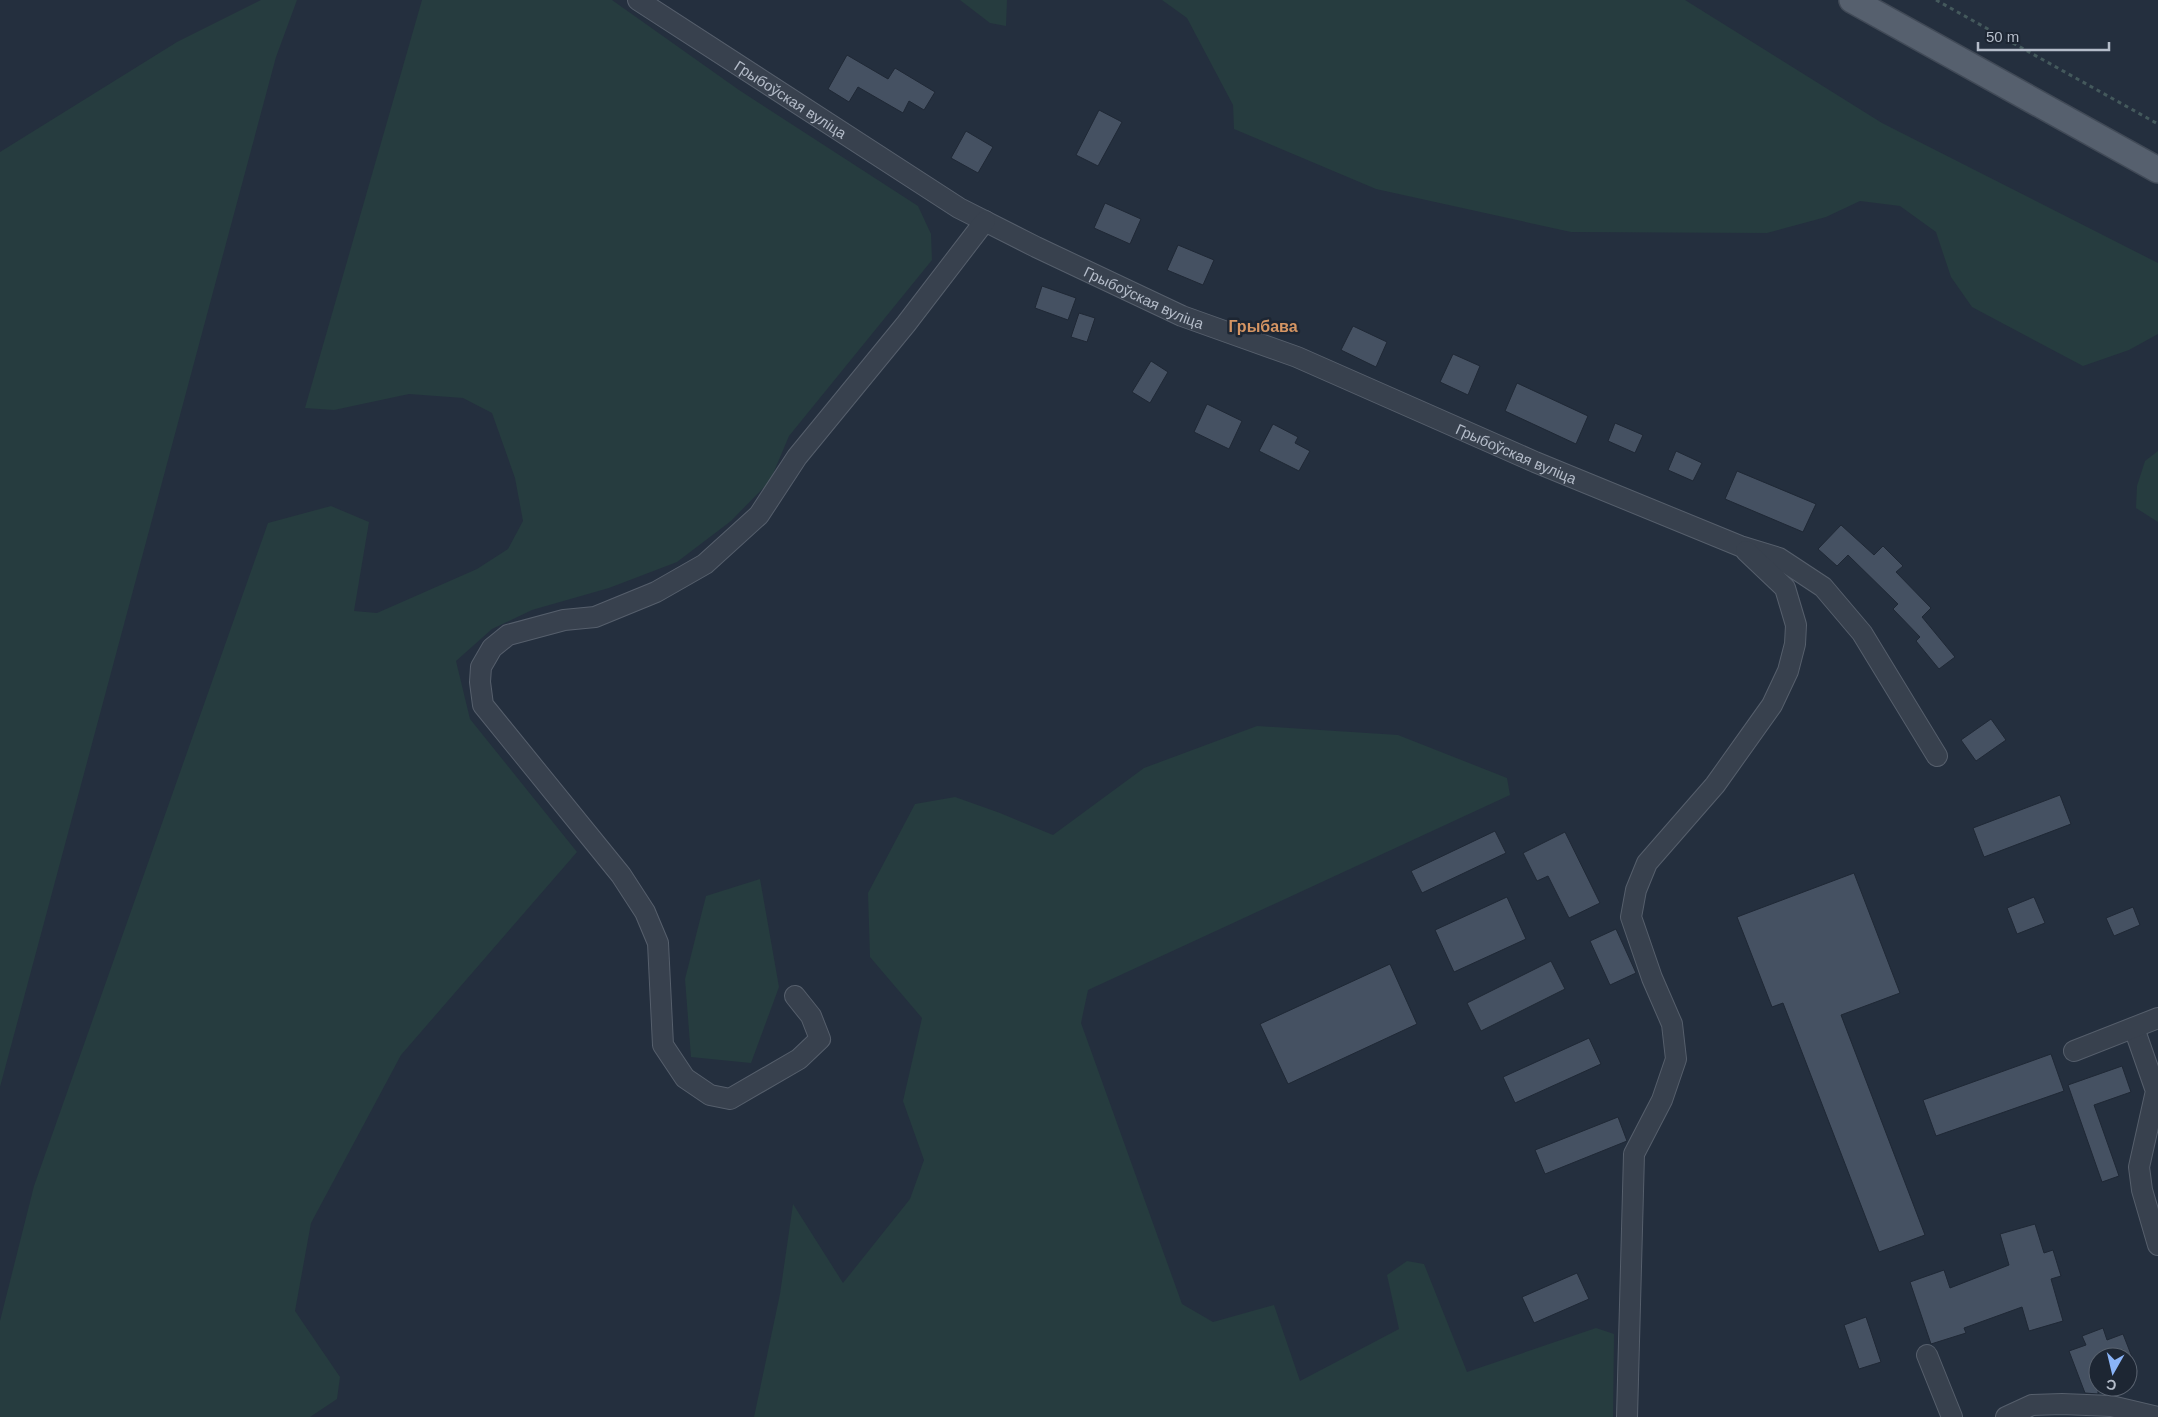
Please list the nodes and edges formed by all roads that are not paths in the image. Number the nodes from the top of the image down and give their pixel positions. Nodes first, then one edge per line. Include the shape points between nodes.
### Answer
1 (638, 0) edge
2 (1852, 0) edge
3 (2158, 170) edge
4 (985, 221) junction
5 (1740, 546) junction
6 (1937, 756) dead end
7 (794, 996) dead end
8 (2158, 1018) edge
9 (2134, 1028) junction
10 (2074, 1051) dead end
11 (2158, 1245) edge
12 (1927, 1355) dead end
13 (1627, 1417) edge
14 (1952, 1417) edge
15 (2006, 1417) edge
16 (2158, 1417) edge

1 - 4 street, Грыбоўская вуліца via 959,208
2 - 3 main road
4 - 5 street, Грыбоўская вуліца via 1182,316 1297,357 1535,462
4 - 7 street via 797,457 760,515 705,564 656,592 595,617 564,620 508,635 492,648 481,667 483,705 621,875 645,912 658,943 663,1045 685,1078 710,1095 730,1098 799,1059 820,1039 811,1016
5 - 6 street, Грыбоўская вуліца via 1779,558 1823,587 1862,633
5 - 13 street via 1785,588 1796,625 1795,644 1788,671 1772,705 1715,784 1646,863 1636,890 1631,917 1672,1024 1676,1059 1662,1100 1634,1154
8 - 9 street
9 - 10 street
9 - 11 street via 2156,1091 2139,1167 2142,1190
12 - 14 street
15 - 16 street via 2032,1405 2062,1404 2111,1406

